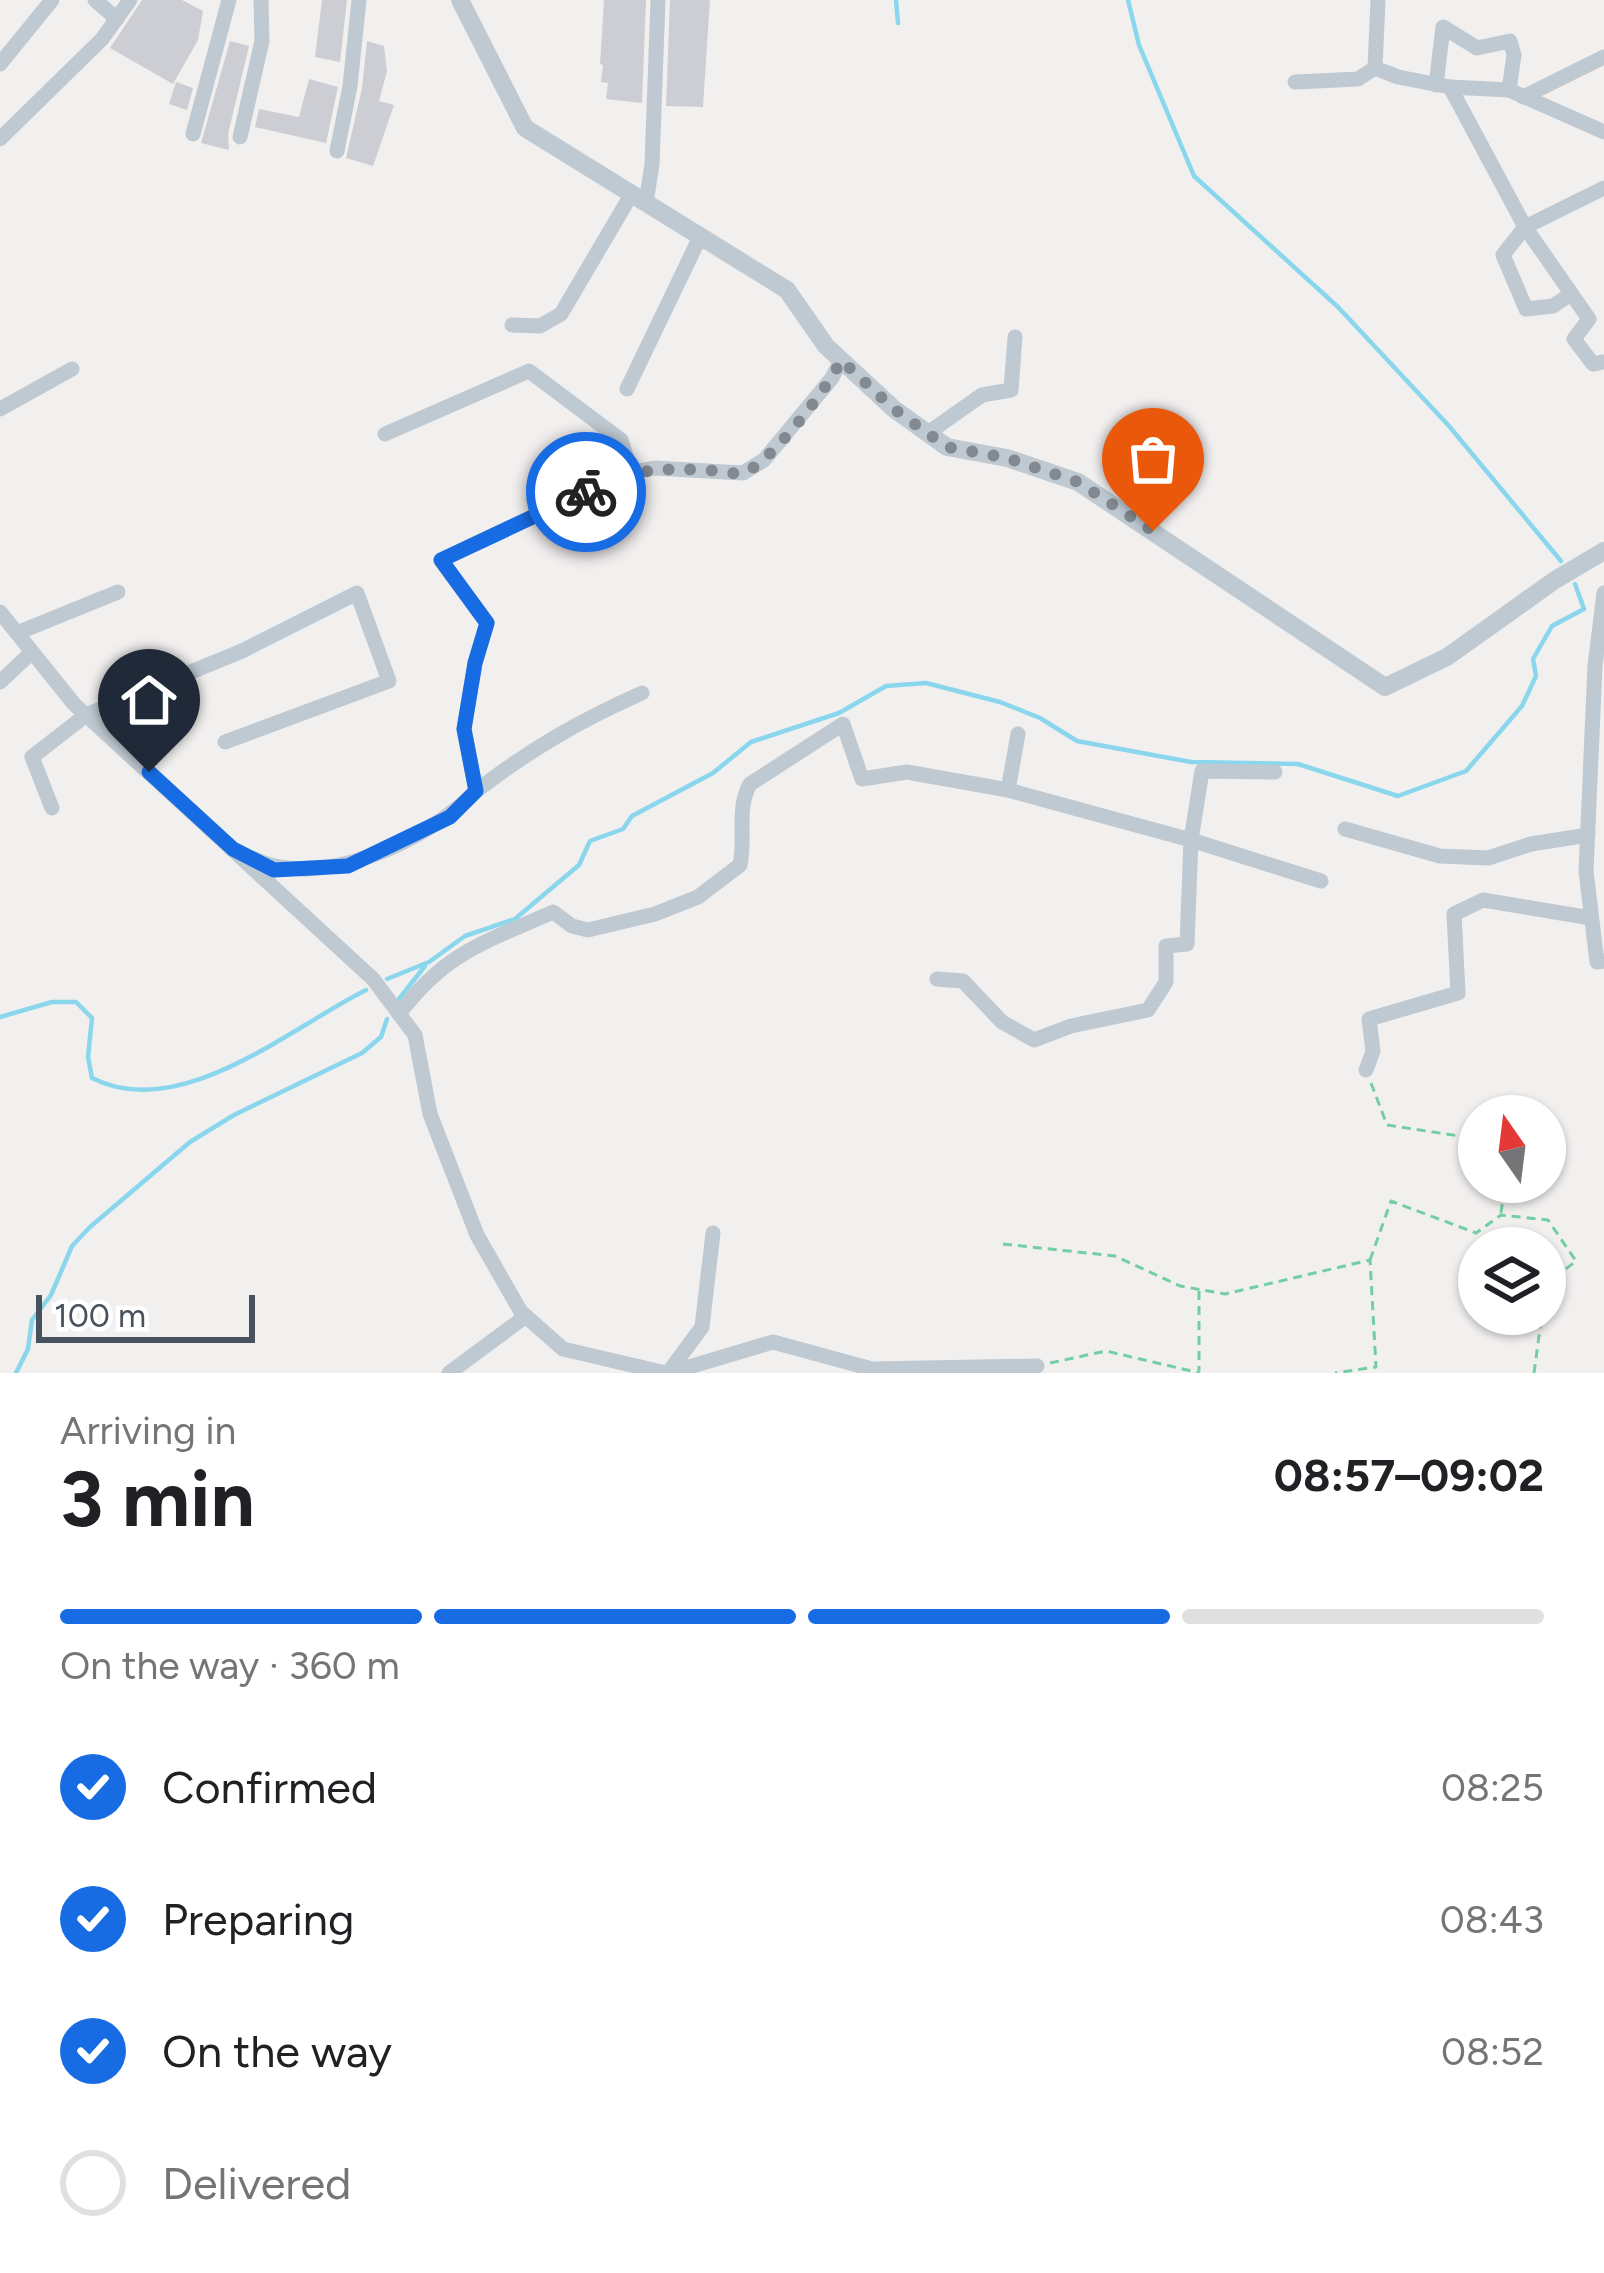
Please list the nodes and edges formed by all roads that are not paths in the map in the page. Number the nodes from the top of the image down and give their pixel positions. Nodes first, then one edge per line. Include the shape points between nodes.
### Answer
1 (52, 0) edge
2 (95, 0) edge
3 (130, 0) edge
4 (230, 0) edge
5 (261, 0) edge
6 (359, 0) edge
7 (460, 0) edge
8 (658, 0) edge
9 (1378, 0) edge
10 (117, 19) junction
11 (1604, 57) edge
12 (0, 64) edge
13 (1376, 68) junction
14 (1294, 82) dead end
15 (1443, 86) junction
16 (1516, 94) junction
17 (1604, 132) edge
18 (193, 134) dead end
19 (240, 136) dead end
20 (0, 139) edge
21 (337, 151) dead end
22 (1604, 188) edge
23 (639, 199) junction
24 (1525, 227) junction
25 (700, 237) junction
26 (1571, 294) junction
27 (512, 325) dead end
28 (1015, 338) dead end
29 (841, 360) junction
30 (1604, 362) edge
31 (72, 369) dead end
32 (627, 389) dead end
33 (0, 409) edge
34 (928, 433) junction
35 (385, 434) dead end
36 (631, 472) junction
37 (1604, 551) edge
38 (118, 592) dead end
39 (1604, 592) edge
40 (0, 612) edge
41 (17, 633) junction
42 (32, 652) junction
43 (0, 682) edge
44 (643, 693) dead end
45 (86, 715) junction
46 (1018, 734) dead end
47 (226, 742) dead end
48 (1275, 772) dead end
49 (1008, 790) junction
50 (476, 791) junction
51 (52, 808) dead end
52 (1345, 829) dead end
53 (1588, 835) junction
54 (1191, 839) junction
55 (233, 849) junction
56 (1321, 881) dead end
57 (1591, 918) junction
58 (1604, 961) edge
59 (937, 980) dead end
60 (399, 1014) junction
61 (1366, 1070) road end
62 (713, 1233) dead end
63 (526, 1316) junction
64 (1037, 1366) road end
65 (449, 1373) edge
66 (668, 1373) edge

1 - 12 street
2 - 10 street
3 - 10 street
4 - 18 street
5 - 19 street via 262,41
6 - 21 street
7 - 23 street via 525,128
8 - 23 street via 652,164
9 - 13 street
10 - 20 street
11 - 16 street
13 - 14 street via 1358,79
13 - 15 street
15 - 16 street
15 - 16 street via 1444,27 1477,48 1510,41
15 - 24 street
16 - 17 street
22 - 24 street
23 - 25 street
23 - 27 street via 606,232 561,314 540,326
24 - 26 street
24 - 26 street via 1503,255 1526,309
25 - 29 street via 787,290
25 - 32 street
26 - 30 street via 1589,319 1574,339 1592,364
28 - 34 street via 1012,390 982,395
29 - 34 street
29 - 36 street via 764,460 743,473
31 - 33 street
34 - 37 street via 947,447 1078,482 1385,687 1447,657
35 - 36 street via 529,371 621,440
36 - 50 street via 441,560 487,623 464,729
38 - 41 street
39 - 53 street
40 - 41 street
41 - 42 street
42 - 43 street
42 - 45 street
44 - 50 street via 533,747
45 - 47 street via 357,593 388,681
45 - 51 street via 32,757
45 - 55 street
46 - 49 street
48 - 54 street via 1202,771
49 - 54 street
49 - 60 street via 907,772 862,779 843,724 750,784 741,800 740,865 698,897 588,931 554,912 460,952
50 - 55 street via 450,817 348,866 274,870
52 - 53 street via 1440,856 1488,858
53 - 57 street
54 - 56 street
54 - 59 street via 1187,944 1166,946 1166,982 1148,1010 1034,1040 1002,1022 963,981
55 - 60 street via 373,979
57 - 58 street via 1597,962
57 - 61 street via 1483,900 1454,914 1458,993 1369,1019
60 - 63 street via 415,1035 430,1114 476,1234
62 - 66 street via 702,1327
63 - 65 street
63 - 66 street via 563,1349
64 - 66 street via 872,1369 773,1342

